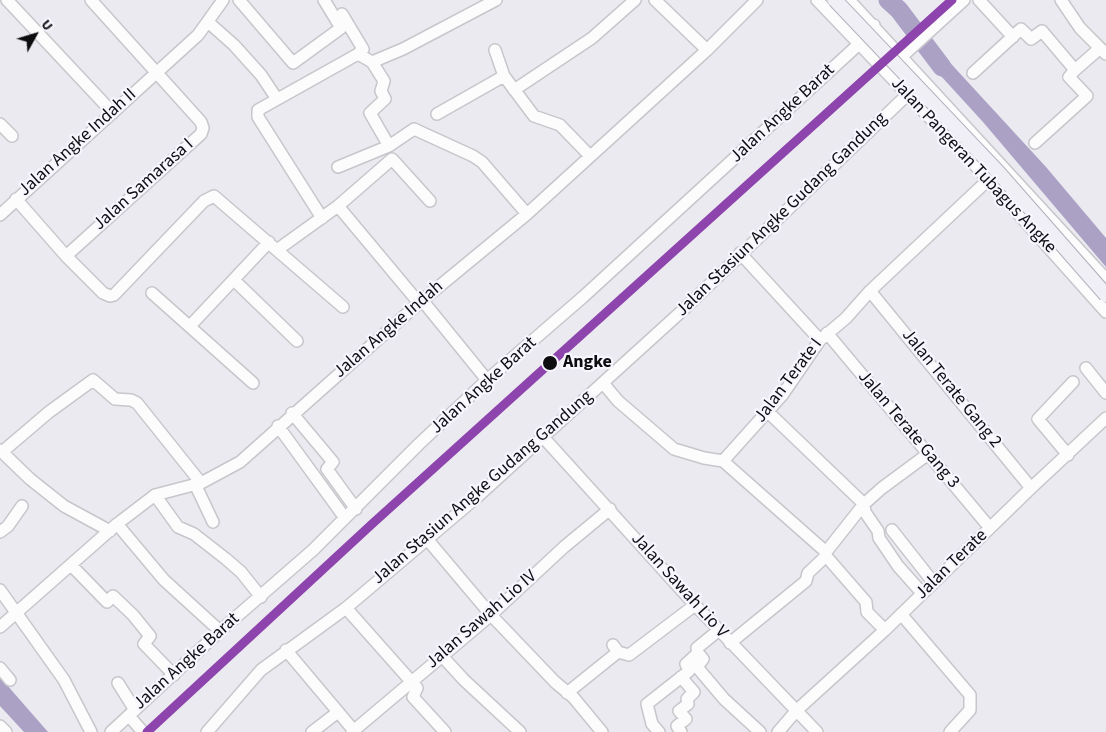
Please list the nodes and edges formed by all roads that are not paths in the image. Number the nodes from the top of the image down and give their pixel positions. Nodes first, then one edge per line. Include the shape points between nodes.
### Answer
1 (7, 0) edge
2 (91, 0) edge
3 (223, 0) edge
4 (239, 0) edge
5 (324, 0) edge
6 (333, 0) edge
7 (496, 0) edge
8 (635, 0) edge
9 (655, 0) edge
10 (757, 0) edge
11 (817, 0) edge
12 (835, 0) edge
13 (849, 0) edge
14 (964, 0) edge
15 (979, 0) edge
16 (1061, 0) edge
17 (208, 22) junction
18 (874, 25) junction
19 (1013, 37) junction
20 (860, 44) junction
21 (495, 50) dead end
22 (707, 50) junction
23 (1103, 51) edge
24 (905, 53) junction
25 (358, 54) junction
26 (372, 62) junction
27 (910, 66) junction
28 (1075, 70) junction
29 (156, 72) junction
30 (886, 72) junction
31 (973, 73) dead end
32 (504, 76) junction
33 (896, 81) junction
34 (514, 90) junction
35 (908, 94) junction
36 (277, 99) junction
37 (113, 113) junction
38 (437, 114) dead end
39 (0, 124) edge
40 (12, 136) dead end
41 (1035, 143) dead end
42 (389, 152) junction
43 (590, 156) junction
44 (338, 167) dead end
45 (988, 181) junction
46 (16, 199) junction
47 (430, 201) dead end
48 (338, 206) junction
49 (527, 214) junction
50 (0, 215) edge
51 (322, 218) junction
52 (273, 246) junction
53 (740, 253) junction
54 (66, 256) junction
55 (1106, 279) edge
56 (235, 281) junction
57 (870, 291) junction
58 (152, 294) dead end
59 (1106, 295) edge
60 (420, 302) junction
61 (343, 307) dead end
62 (1106, 312) edge
63 (190, 326) junction
64 (823, 336) junction
65 (297, 341) dead end
66 (1086, 368) dead end
67 (487, 380) junction
68 (1073, 382) dead end
69 (253, 383) dead end
70 (603, 383) junction
71 (1106, 393) edge
72 (768, 412) junction
73 (292, 413) junction
74 (1106, 418) edge
75 (278, 426) junction
76 (543, 436) junction
77 (1, 451) edge
78 (928, 454) junction
79 (1068, 455) junction
80 (724, 461) junction
81 (198, 484) junction
82 (1031, 488) junction
83 (155, 495) junction
84 (864, 504) junction
85 (22, 506) dead end
86 (356, 509) junction
87 (610, 509) junction
88 (345, 518) junction
89 (213, 522) dead end
90 (114, 527) junction
91 (990, 528) junction
92 (892, 530) dead end
93 (0, 532) edge
94 (427, 539) junction
95 (826, 554) junction
96 (72, 566) junction
97 (933, 582) junction
98 (0, 590) edge
99 (922, 593) junction
100 (261, 597) junction
101 (695, 605) junction
102 (346, 608) junction
103 (17, 614) junction
104 (901, 614) junction
105 (491, 615) junction
106 (0, 627) edge
107 (719, 630) junction
108 (885, 630) junction
109 (220, 631) junction
110 (730, 643) junction
111 (286, 650) junction
112 (698, 654) junction
113 (442, 656) junction
114 (0, 668) edge
115 (174, 675) junction
116 (681, 676) junction
117 (10, 680) dead end
118 (410, 681) junction
119 (118, 683) dead end
120 (568, 693) junction
121 (797, 710) junction
122 (338, 712) junction
123 (132, 713) junction
124 (0, 726) edge
125 (354, 731) edge
126 (6, 732) edge
127 (91, 732) edge
128 (111, 732) edge
129 (143, 732) edge
130 (207, 732) edge
131 (312, 732) edge
132 (445, 732) edge
133 (520, 732) edge
134 (602, 732) edge
135 (659, 732) edge
136 (681, 732) edge
137 (760, 732) edge
138 (778, 732) edge
139 (817, 732) edge
140 (950, 732) edge

1 - 37 street
2 - 29 street, Jalan Samarasa I
3 - 17 street
4 - 5 street via 293,62 342,28
6 - 25 street via 362,46
7 - 26 street
8 - 34 street via 592,38
9 - 22 street
10 - 22 street, Jalan Angke Indah
11 - 20 street, Jalan Pangeran Tubagus Angke
12 - 59 main road, Jalan Pangeran Tubagus Angke, bridge via 999,172
13 - 18 street, Jalan Pangeran Tubagus Angke
14 - 24 street
15 - 19 street
16 - 23 street via 1080,28
17 - 29 street
17 - 36 street via 261,75
18 - 20 street, Jalan Angke Barat via 869,39
18 - 24 street, Jalan Pangeran Tubagus Angke
19 - 28 street via 1021,29 1030,39 1042,31
19 - 31 street
20 - 30 street, Jalan Pangeran Tubagus Angke
20 - 67 street, Jalan Angke Barat via 590,291
21 - 32 street
22 - 43 street, Jalan Angke Indah
23 - 28 street
24 - 27 street, Jalan Pangeran Tubagus Angke
24 - 30 street
25 - 26 street
25 - 36 street
26 - 42 street via 384,81 381,91 385,99 370,112
27 - 33 street via 900,71
27 - 55 street, Jalan Pangeran Tubagus Angke
28 - 41 street via 1070,77 1087,96
29 - 37 street, Jalan Angke Indah II
29 - 54 street, Jalan Samarasa I via 201,122 201,134
30 - 33 street, Jalan Pangeran Tubagus Angke
32 - 34 street
32 - 38 street
33 - 35 street, Jalan Pangeran Tubagus Angke
34 - 43 street via 534,116 560,125
35 - 45 street, Jalan Pangeran Tubagus Angke
35 - 53 street, Jalan Stasiun Angke Gudang Gandung
36 - 51 street via 258,110 258,117
37 - 46 street, Jalan Angke Indah II
39 - 40 street
42 - 44 street
42 - 47 street
42 - 48 street
42 - 49 street via 414,129 482,162
43 - 49 street, Jalan Angke Indah
45 - 57 street, Jalan Terate I
45 - 62 street, Jalan Pangeran Tubagus Angke
46 - 50 street, Jalan Angke Indah II
46 - 54 street
48 - 51 street
48 - 60 street
49 - 60 street, Jalan Angke Indah
51 - 52 street
52 - 54 street via 214,196 204,201 114,295 103,293
52 - 56 street
52 - 61 street
53 - 64 street, Jalan Terate Gang 3
53 - 70 street, Jalan Stasiun Angke Gudang Gandung
56 - 63 street
56 - 65 street
57 - 64 street, Jalan Terate I via 846,318
57 - 82 street, Jalan Terate Gang 2
58 - 63 street
60 - 67 street
60 - 73 street, Jalan Angke Indah
63 - 69 street
64 - 72 street, Jalan Terate I
64 - 78 street, Jalan Terate Gang 3
66 - 71 street
67 - 86 street, Jalan Angke Barat
68 - 79 street via 1038,419
70 - 76 street, Jalan Stasiun Angke Gudang Gandung
70 - 80 street via 618,401 674,450
72 - 80 street, Jalan Terate I
72 - 84 street
73 - 75 street, Jalan Angke Indah
73 - 86 street via 333,462 327,469
74 - 79 street, Jalan Terate
75 - 81 street, Jalan Angke Indah via 240,462
75 - 88 street
76 - 87 street, Jalan Sawah Lio V
76 - 94 street, Jalan Stasiun Angke Gudang Gandung
77 - 81 street via 64,400 95,380 116,399 131,400 137,404
77 - 90 street via 64,506
78 - 84 street
78 - 91 street, Jalan Terate Gang 3
79 - 82 street, Jalan Terate
80 - 95 street
81 - 83 street, Jalan Angke Indah
81 - 89 street
82 - 91 street, Jalan Terate
83 - 90 street, Jalan Angke Indah
83 - 100 street via 178,527 194,534 226,559
84 - 95 street
84 - 99 street via 879,538
85 - 93 street
86 - 88 street, Jalan Angke Barat
87 - 101 street, Jalan Sawah Lio V
87 - 105 street, Jalan Sawah Lio IV
88 - 100 street, Jalan Angke Barat
90 - 96 street, Jalan Angke Indah
90 - 109 street via 164,580
91 - 97 street, Jalan Terate
92 - 97 street
94 - 102 street, Jalan Stasiun Angke Gudang Gandung
94 - 105 street
95 - 108 street via 866,602 867,612
95 - 110 street via 808,573 805,582
96 - 103 street, Jalan Angke Indah
96 - 115 street via 107,602 113,596 133,615 150,636 144,644
97 - 99 street, Jalan Terate
98 - 103 street
99 - 104 street, Jalan Terate
100 - 109 street, Jalan Angke Barat
101 - 107 street, Jalan Sawah Lio V
101 - 120 street via 629,655 616,648
102 - 111 street, Jalan Stasiun Angke Gudang Gandung
102 - 118 street
103 - 106 street, Jalan Angke Indah
103 - 127 street via 64,680
104 - 108 street, Jalan Terate
104 - 140 street via 970,695 970,710
105 - 113 street, Jalan Sawah Lio IV
105 - 120 street
107 - 110 street, Jalan Sawah Lio V
107 - 112 street via 697,648
108 - 121 street, Jalan Terate
109 - 115 street, Jalan Angke Barat
110 - 121 street, Jalan Sawah Lio V
111 - 122 street
111 - 130 street, Jalan Stasiun Angke Gudang Gandung via 261,670
112 - 116 street via 686,664 689,671
112 - 137 street via 703,660 697,667 724,699
113 - 118 street, Jalan Sawah Lio IV
113 - 133 street
114 - 117 street
115 - 123 street, Jalan Angke Barat
116 - 135 street via 647,705 652,724
116 - 136 street via 694,692 687,698 688,704 679,711 686,719 677,726
118 - 125 street, Jalan Sawah Lio IV
118 - 132 street via 417,690 413,697
119 - 123 street
120 - 134 street
121 - 138 street, Jalan Terate
121 - 139 street, Jalan Sawah Lio V
122 - 125 street
122 - 131 street
123 - 128 street, Jalan Angke Barat
123 - 129 street
124 - 126 street

